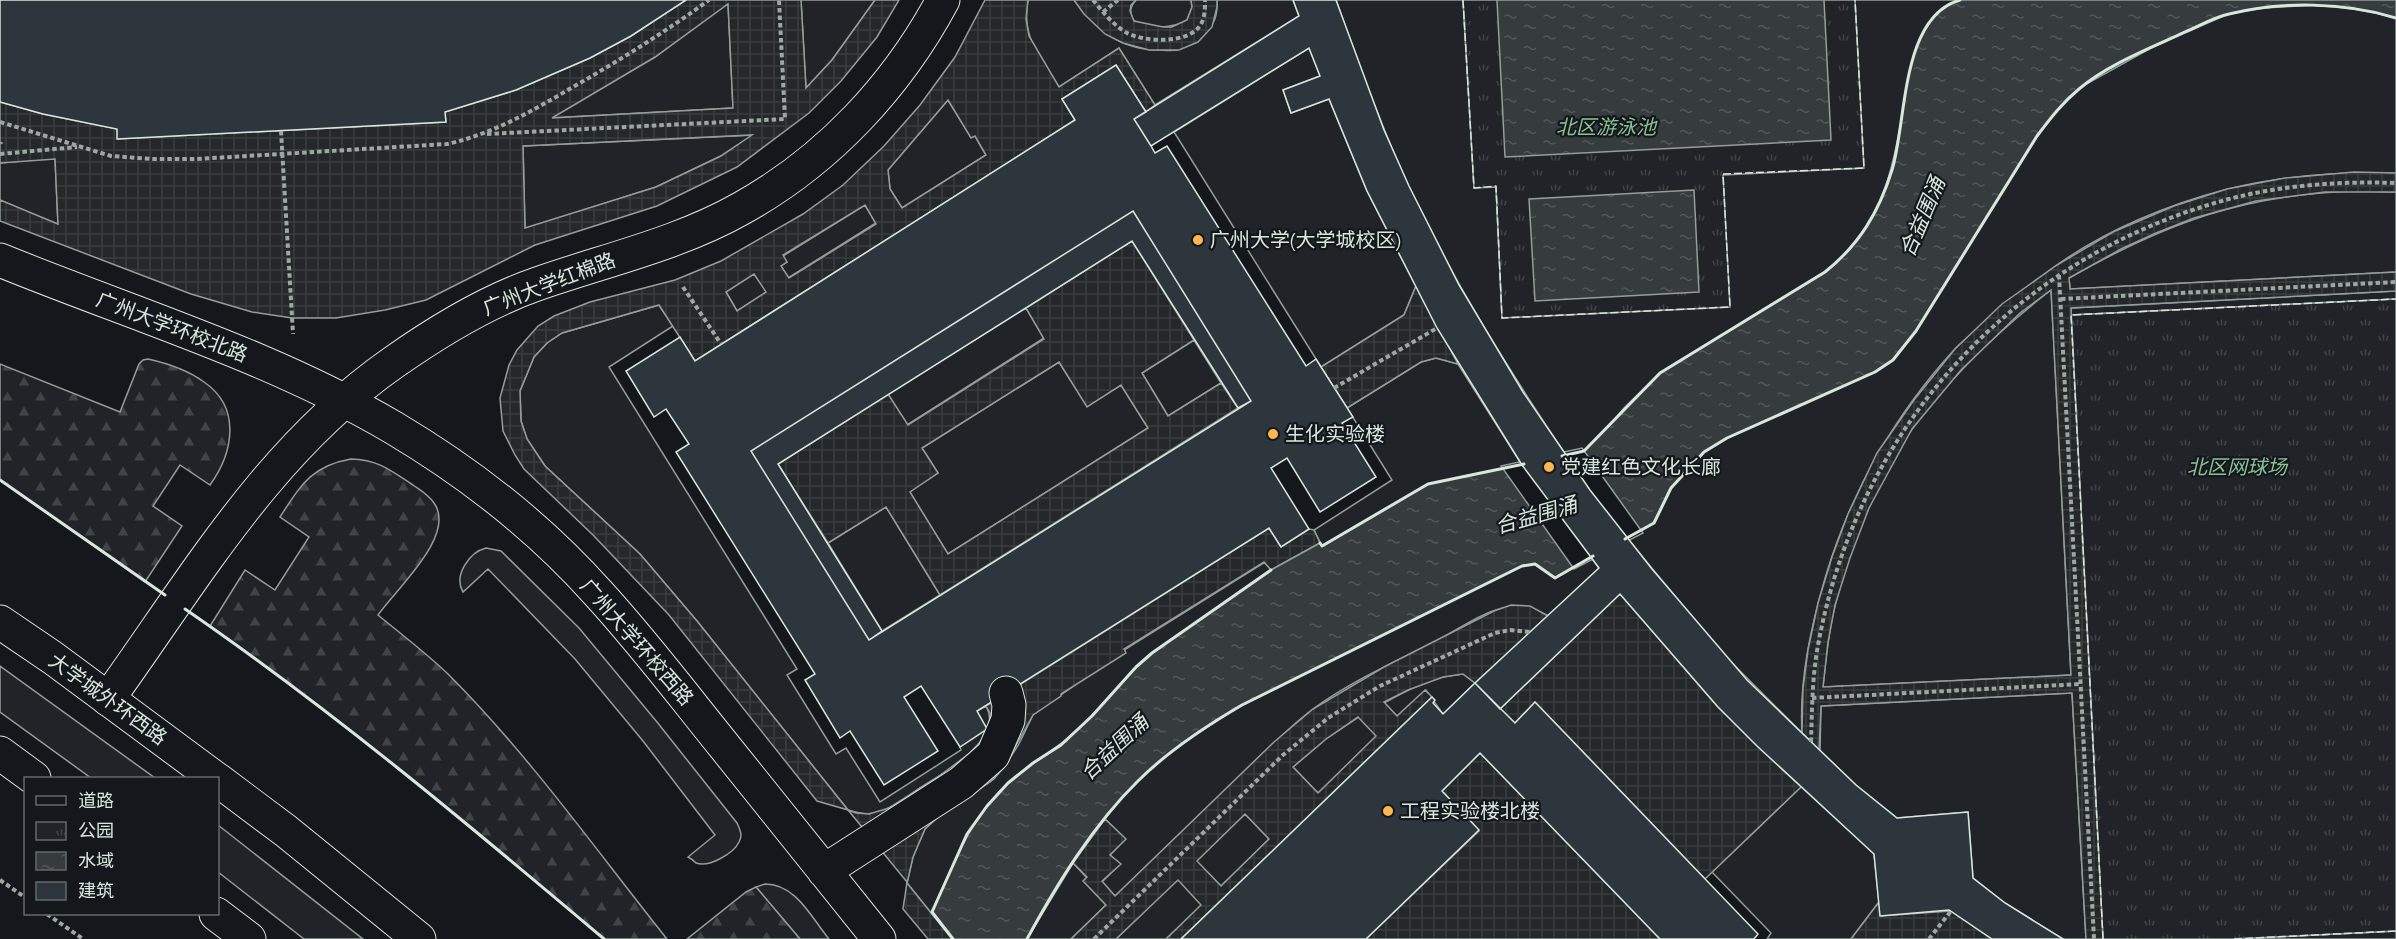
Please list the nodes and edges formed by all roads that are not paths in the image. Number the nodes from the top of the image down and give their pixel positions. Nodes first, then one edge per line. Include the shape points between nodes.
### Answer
1 (943, 0) edge
2 (0, 260) edge
3 (342, 401) junction
4 (0, 622) edge
5 (1006, 693) dead end
6 (108, 699) junction
7 (0, 753) edge
8 (33, 777) edge
9 (213, 777) edge
10 (219, 781) edge
11 (824, 871) junction
12 (217, 915) edge
13 (249, 939) edge
14 (419, 939) edge
15 (879, 939) edge

1 - 3 main road, 广州大学红棉路 via 891,80 859,119 779,185 741,209 697,229 486,306 426,340
2 - 3 main road, 广州大学环校北路 via 214,342 296,376
3 - 6 main road, 广州大学红棉路 via 289,452 254,494
3 - 11 main road, 广州大学环校西路 via 393,428 502,502 596,590
4 - 6 main road, 大学城外环西路
5 - 11 main road via 1008,720 993,755 961,783
6 - 9 main road, 大学城外环西路
7 - 8 main road
10 - 14 main road, 大学城外环西路
11 - 15 main road, 广州大学环校西路
12 - 13 main road

